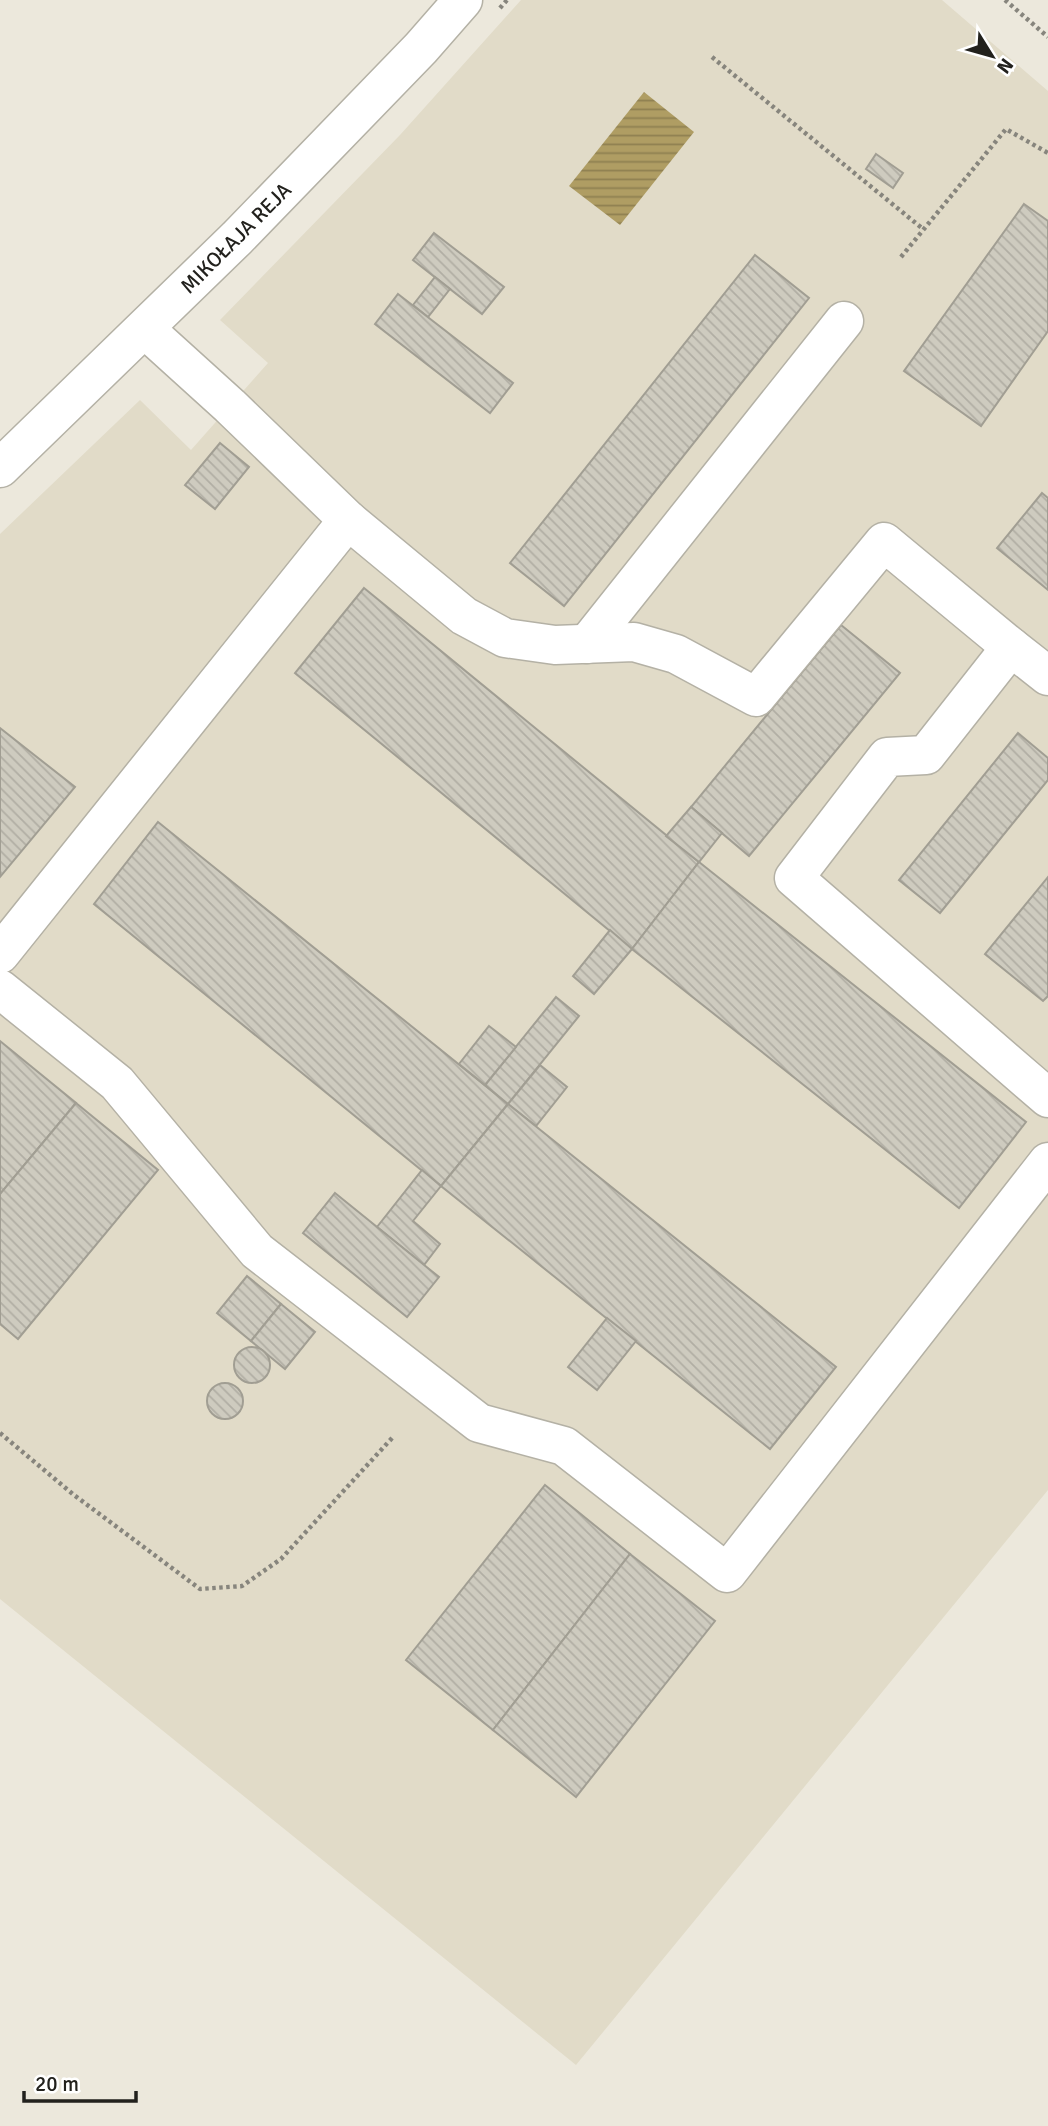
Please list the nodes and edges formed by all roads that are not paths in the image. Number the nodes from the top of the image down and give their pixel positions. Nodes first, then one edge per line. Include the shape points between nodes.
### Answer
1 (463, 0) edge
2 (844, 321) dead end
3 (145, 328) junction
4 (0, 468) edge
5 (348, 520) junction
6 (587, 644) junction
7 (1011, 647) junction
8 (1048, 676) edge
9 (0, 954) edge
10 (0, 989) edge
11 (1044, 1087) edge
12 (1048, 1162) edge

1 - 3 street, MIKOŁAJA REJA
2 - 6 street
3 - 4 street, MIKOŁAJA REJA
3 - 5 street
5 - 6 street via 464,615 505,638
5 - 9 street
6 - 7 street via 634,642 676,654 757,697 884,542
7 - 8 street
7 - 11 street via 926,755 887,757 794,878
10 - 12 street via 117,1083 257,1251 479,1423 564,1446 727,1573

